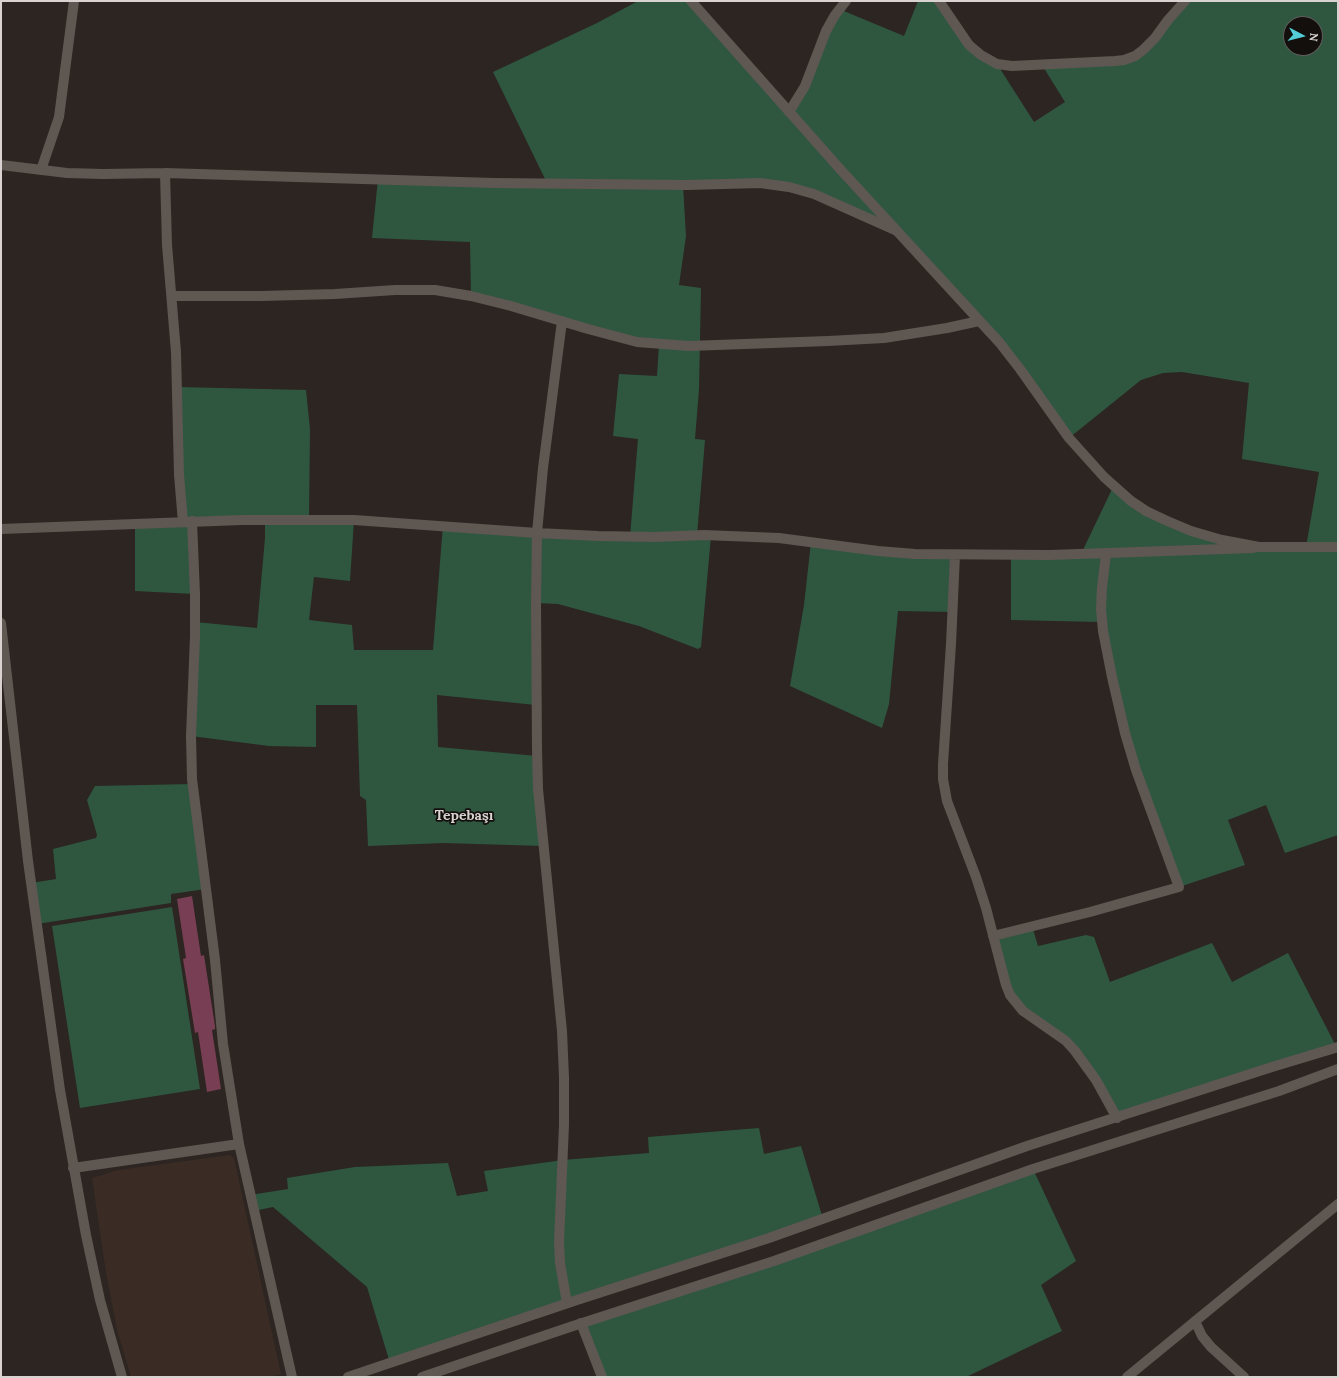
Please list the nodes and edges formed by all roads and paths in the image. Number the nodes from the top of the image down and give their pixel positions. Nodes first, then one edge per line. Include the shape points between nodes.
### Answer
1 (74, 1) edge
2 (691, 1) edge
3 (846, 1) edge
4 (939, 1) edge
5 (1185, 1) edge
6 (789, 112) junction
7 (1, 165) edge
8 (41, 170) junction
9 (165, 173) junction
10 (897, 231) junction
11 (172, 296) junction
12 (562, 321) junction
13 (980, 321) junction
14 (187, 522) junction
15 (1, 529) edge
16 (537, 533) junction
17 (1259, 547) junction
18 (1338, 547) edge
19 (1106, 554) junction
20 (955, 555) junction
21 (1, 623) edge
22 (993, 936) junction
23 (1338, 1047) edge
24 (1338, 1069) edge
25 (1116, 1118) junction
26 (239, 1144) junction
27 (73, 1168) junction
28 (1338, 1204) edge
29 (567, 1303) junction
30 (1195, 1321) junction
31 (581, 1323) junction
32 (122, 1377) edge
33 (292, 1377) edge
34 (348, 1377) edge
35 (422, 1377) edge
36 (602, 1377) edge
37 (1127, 1377) edge
38 (1244, 1377) edge

1 - 8 street via 59,117
2 - 6 street
3 - 6 street via 826,31 805,86
4 - 5 street via 969,45 997,64 1012,66 1115,61 1135,56 1155,38
6 - 10 street
7 - 8 street
8 - 9 street via 103,174
9 - 10 street via 494,183 760,183 814,194
9 - 11 street via 166,231
10 - 13 street
11 - 12 street via 428,290 482,299
11 - 14 street via 178,431
12 - 13 street via 637,342 700,346 884,338
12 - 16 street
13 - 17 street via 1020,369 1069,438 1104,477 1131,501 1146,511 1191,531
14 - 15 street
14 - 16 street via 354,520
14 - 26 street via 195,629 192,779 214,953 222,1044
16 - 20 street via 637,537 742,536 779,538 878,551
16 - 29 street via 538,769 562,1031 564,1125 559,1242
17 - 18 street
17 - 19 street
19 - 20 street
19 - 22 street via 1101,609 1112,677 1136,770 1179,887
20 - 22 street via 943,779 947,801 976,877
21 - 27 street via 30,873
22 - 25 street via 1010,995 1023,1011 1075,1051 1105,1095
23 - 25 street
24 - 31 street via 1279,1091 1033,1169 774,1261
25 - 29 street via 769,1238
26 - 27 street
26 - 33 street
27 - 32 street via 100,1300
28 - 30 street
29 - 34 street
30 - 37 street
30 - 38 street via 1211,1347
31 - 35 street
31 - 36 street

